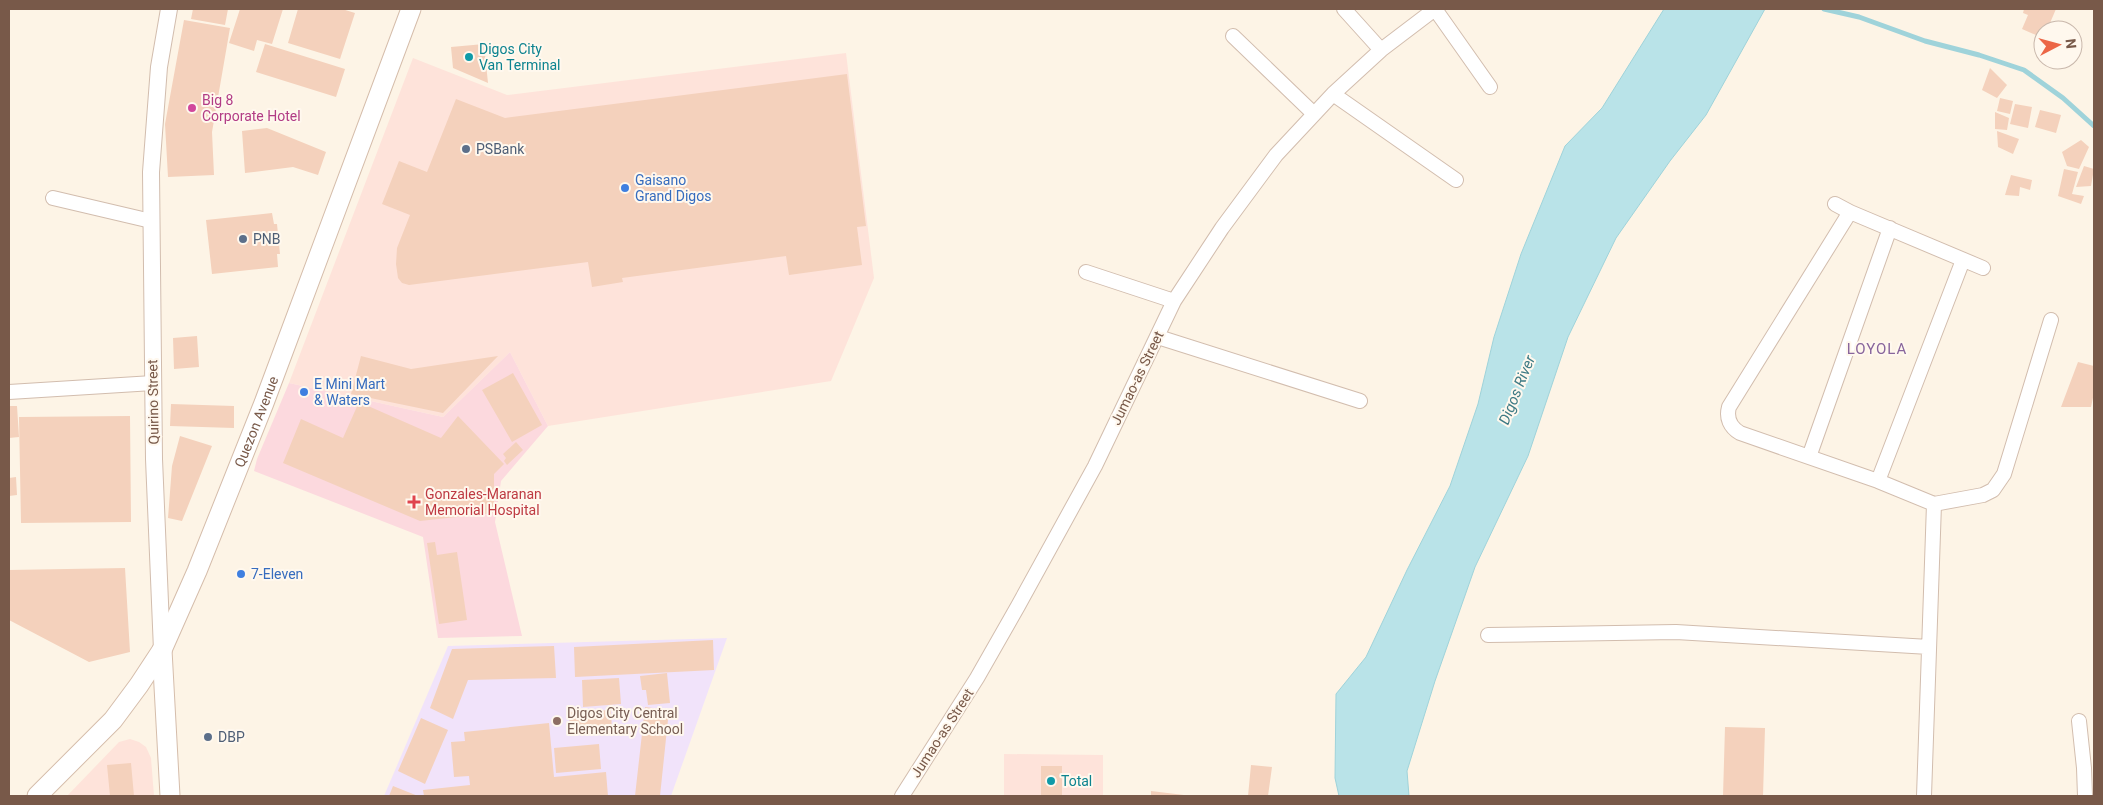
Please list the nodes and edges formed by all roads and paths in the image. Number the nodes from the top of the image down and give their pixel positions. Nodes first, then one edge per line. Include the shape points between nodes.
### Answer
1 (169, 9) edge
2 (410, 9) edge
3 (1344, 9) edge
4 (1435, 9) edge
5 (1233, 36) dead end
6 (1380, 50) junction
7 (1490, 87) dead end
8 (1332, 94) junction
9 (1314, 114) junction
10 (1456, 180) dead end
11 (54, 198) dead end
12 (1835, 204) dead end
13 (1850, 212) junction
14 (151, 220) junction
15 (1890, 228) junction
16 (1963, 260) junction
17 (1983, 268) dead end
18 (1086, 272) dead end
19 (1174, 301) junction
20 (2051, 320) dead end
21 (1158, 336) junction
22 (153, 383) junction
23 (9, 392) edge
24 (1360, 401) dead end
25 (1809, 457) junction
26 (1878, 481) junction
27 (1934, 504) junction
28 (1488, 635) dead end
29 (1929, 647) junction
30 (162, 650) junction
31 (2079, 721) dead end
32 (37, 796) edge
33 (170, 796) edge
34 (902, 796) edge
35 (1924, 796) edge
36 (2085, 796) edge

1 - 14 street, Quirino Street via 155,112
2 - 30 main road, Quezon Avenue via 264,403 197,572
3 - 6 street
4 - 6 street, Jumao-as Street
4 - 7 street
5 - 9 street
6 - 8 street, Jumao-as Street
8 - 9 street, Jumao-as Street
8 - 10 street
9 - 19 street, Jumao-as Street via 1246,194
11 - 14 street
12 - 13 street
13 - 15 street
13 - 25 street via 1728,411 1729,422 1740,433
14 - 22 street, Quirino Street
15 - 16 street
15 - 25 street
16 - 17 street
16 - 26 street
18 - 19 street
19 - 21 street, Jumao-as Street
20 - 27 street via 2002,480 1983,495
21 - 24 street
21 - 34 street, Jumao-as Street via 1068,516 977,678
22 - 23 street
22 - 30 street, Quirino Street
25 - 26 street
26 - 27 street
27 - 29 street
28 - 29 street via 1676,632
29 - 35 street
30 - 32 main road, Quezon Avenue via 113,720
30 - 33 main road, Quirino Street
31 - 36 street

